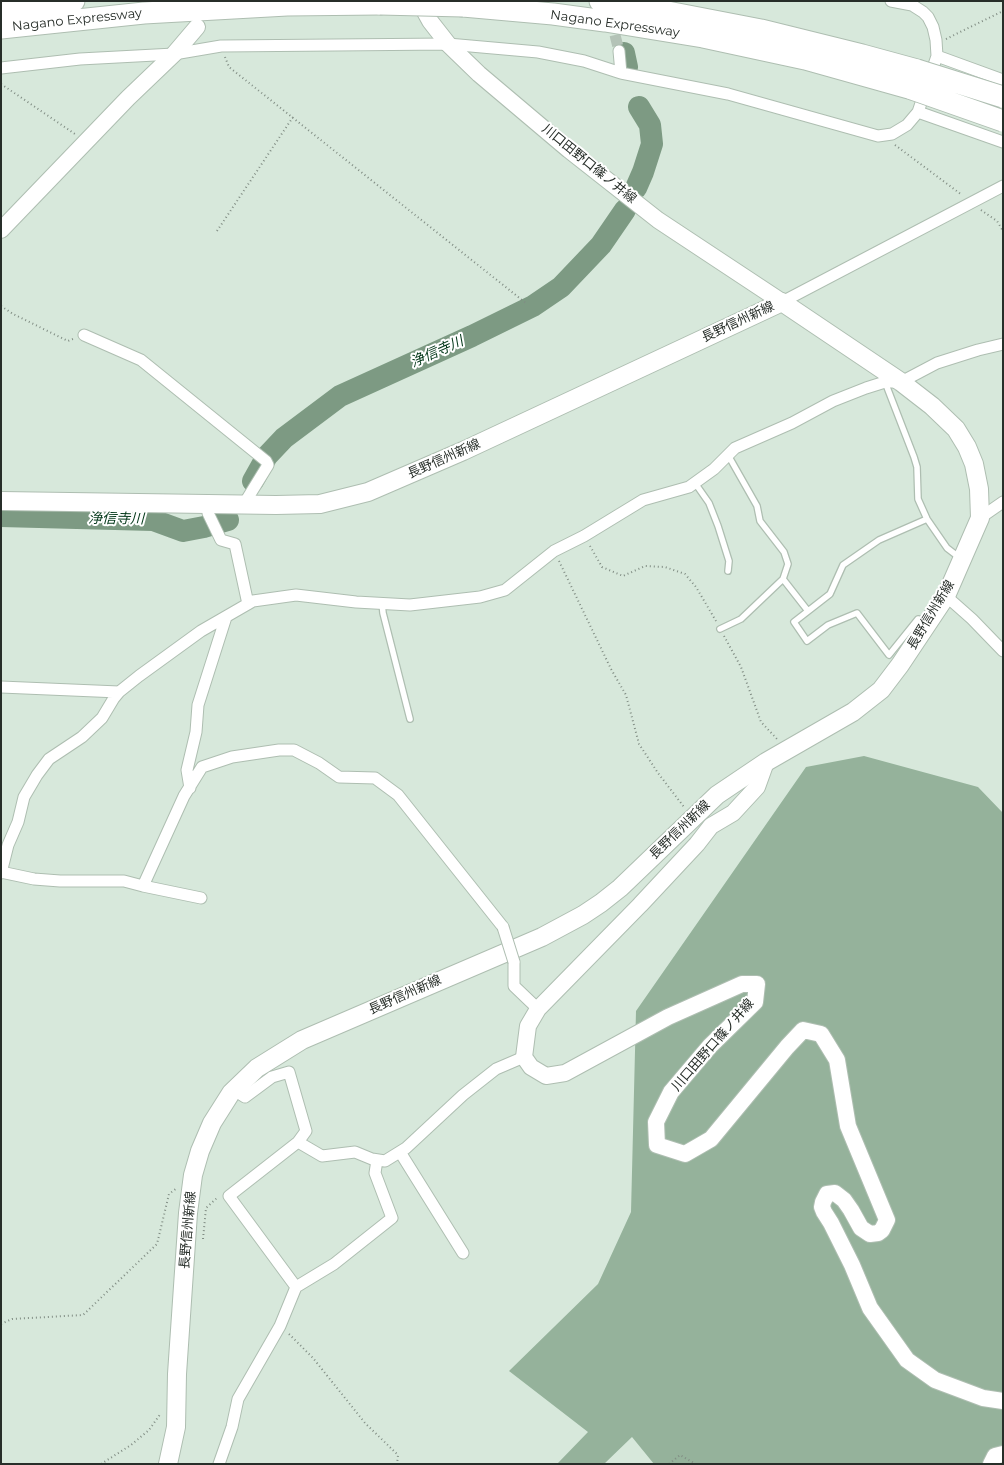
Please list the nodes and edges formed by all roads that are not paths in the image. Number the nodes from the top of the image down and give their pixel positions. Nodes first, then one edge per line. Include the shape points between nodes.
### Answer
1 (74, 1) edge
2 (419, 1) edge
3 (600, 1) edge
4 (891, 1) edge
5 (1, 9) edge
6 (197, 27) dead end
7 (1, 28) edge
8 (448, 44) junction
9 (619, 51) tunnel mouth
10 (174, 54) junction
11 (936, 56) junction
12 (1, 68) edge
13 (621, 73) junction
14 (915, 80) junction
15 (1003, 80) edge
16 (1003, 97) edge
17 (918, 112) junction
18 (1003, 121) edge
19 (1003, 142) edge
20 (1003, 186) edge
21 (1, 230) edge
22 (782, 302) junction
23 (84, 335) road end
24 (1003, 344) edge
25 (893, 382) junction
26 (728, 455) junction
27 (695, 483) junction
28 (1, 501) edge
29 (1003, 502) edge
30 (244, 504) junction
31 (208, 509) junction
32 (980, 518) junction
33 (927, 519) junction
34 (962, 560) junction
35 (728, 571) dead end
36 (783, 579) junction
37 (946, 596) junction
38 (382, 603) junction
39 (248, 604) junction
40 (808, 611) junction
41 (226, 617) junction
42 (929, 621) junction
43 (720, 629) road end
44 (1003, 651) edge
45 (1, 688) edge
46 (119, 692) junction
47 (410, 719) dead end
48 (766, 762) junction
49 (190, 788) junction
50 (1, 873) edge
51 (143, 886) junction
52 (200, 898) dead end
53 (538, 1009) junction
54 (524, 1057) junction
55 (234, 1090) junction
56 (298, 1142) junction
57 (400, 1152) junction
58 (377, 1160) junction
59 (462, 1253) dead end
60 (296, 1287) junction
61 (1003, 1401) edge
62 (1003, 1454) edge
63 (168, 1464) edge
64 (219, 1464) edge
65 (991, 1464) edge

1 - 5 highway, Nagano Expressway
2 - 8 main road, 川口田野口篠ノ井線 via 430,21
3 - 14 highway, Nagano Expressway via 761,30 862,55
4 - 11 street via 912,5 928,17 933,27
6 - 10 main road
7 - 14 highway, Nagano Expressway, bridge via 159,12 287,5 463,6 605,21 696,36
8 - 10 street via 221,46
8 - 13 street via 538,52 584,61
8 - 22 main road, 川口田野口篠ノ井線 via 479,74 569,150 652,215
9 - 13 street
10 - 12 street via 80,59
10 - 21 main road
11 - 15 street
11 - 17 street
13 - 17 street via 728,94 878,136 892,134 907,124
14 - 16 highway, Nagano Expressway, bridge
14 - 18 highway, Nagano Expressway, bridge
17 - 19 street
20 - 22 street
22 - 25 main road, 長野信州新線
22 - 30 main road, 長野信州新線 via 463,452 368,492 320,504
23 - 30 street via 142,360 264,460 268,465
24 - 25 street via 937,363
25 - 26 street via 833,401 792,423 735,448
25 - 32 main road, 長野信州新線 via 932,406 956,429 968,447 979,489
25 - 33 lane via 917,467 918,499
26 - 27 street
26 - 36 lane via 757,506 760,521 784,552 788,564
27 - 35 lane via 709,502 718,526 729,561
27 - 38 street via 643,500 554,551 505,590 480,597 410,605
28 - 31 main road, 長野信州新線
29 - 32 street
30 - 31 main road, 長野信州新線
31 - 39 street via 221,540 235,544
32 - 34 main road, 長野信州新線
33 - 34 lane via 947,548
33 - 40 lane via 879,540 843,565 830,594
34 - 37 main road, 長野信州新線
36 - 40 lane
36 - 43 lane via 741,619
37 - 42 main road, 長野信州新線
37 - 44 street
38 - 39 street via 296,595 253,600
38 - 47 lane
39 - 41 street
40 - 42 lane via 794,622 807,641 828,625 857,613 889,655 918,620
41 - 46 street via 163,657
41 - 49 street via 198,705 196,732 187,770
42 - 48 main road, 長野信州新線 via 881,690 853,712
45 - 46 street
46 - 50 street via 102,718 82,737 49,759 37,774 24,797
48 - 53 main road via 757,787 733,813 711,826 640,905
48 - 55 main road, 長野信州新線 via 717,794 620,888 583,915 542,937 302,1040 257,1068
49 - 51 street
49 - 53 street, bridge via 202,767 232,757 279,750 294,750 320,763 339,777 375,778 398,795 503,927 514,962 514,986
50 - 51 street via 60,881 124,881
51 - 52 street
53 - 54 main road via 528,1026
54 - 57 street via 496,1069
54 - 61 main road, 川口田野口篠ノ井線 via 532,1067 546,1076 565,1073 668,1017 742,984 757,984 755,1002 710,1046 671,1092 656,1122 657,1145 685,1154 711,1139 803,1030 821,1034 837,1060 848,1126 887,1220 882,1230 870,1234 861,1228 848,1205 835,1193 827,1194 823,1202 824,1212 852,1265 870,1308 907,1360 924,1372 936,1380 983,1398
55 - 56 street via 245,1097 272,1077 289,1072 306,1131
55 - 63 main road, 長野信州新線 via 212,1123 193,1175 177,1374 176,1427
56 - 58 street via 322,1156 355,1152
56 - 60 street via 229,1196
57 - 58 street via 385,1161
57 - 59 street
58 - 60 street via 375,1173 392,1218 334,1264
60 - 64 street via 280,1326 238,1399 232,1427
62 - 65 main road via 995,1456

